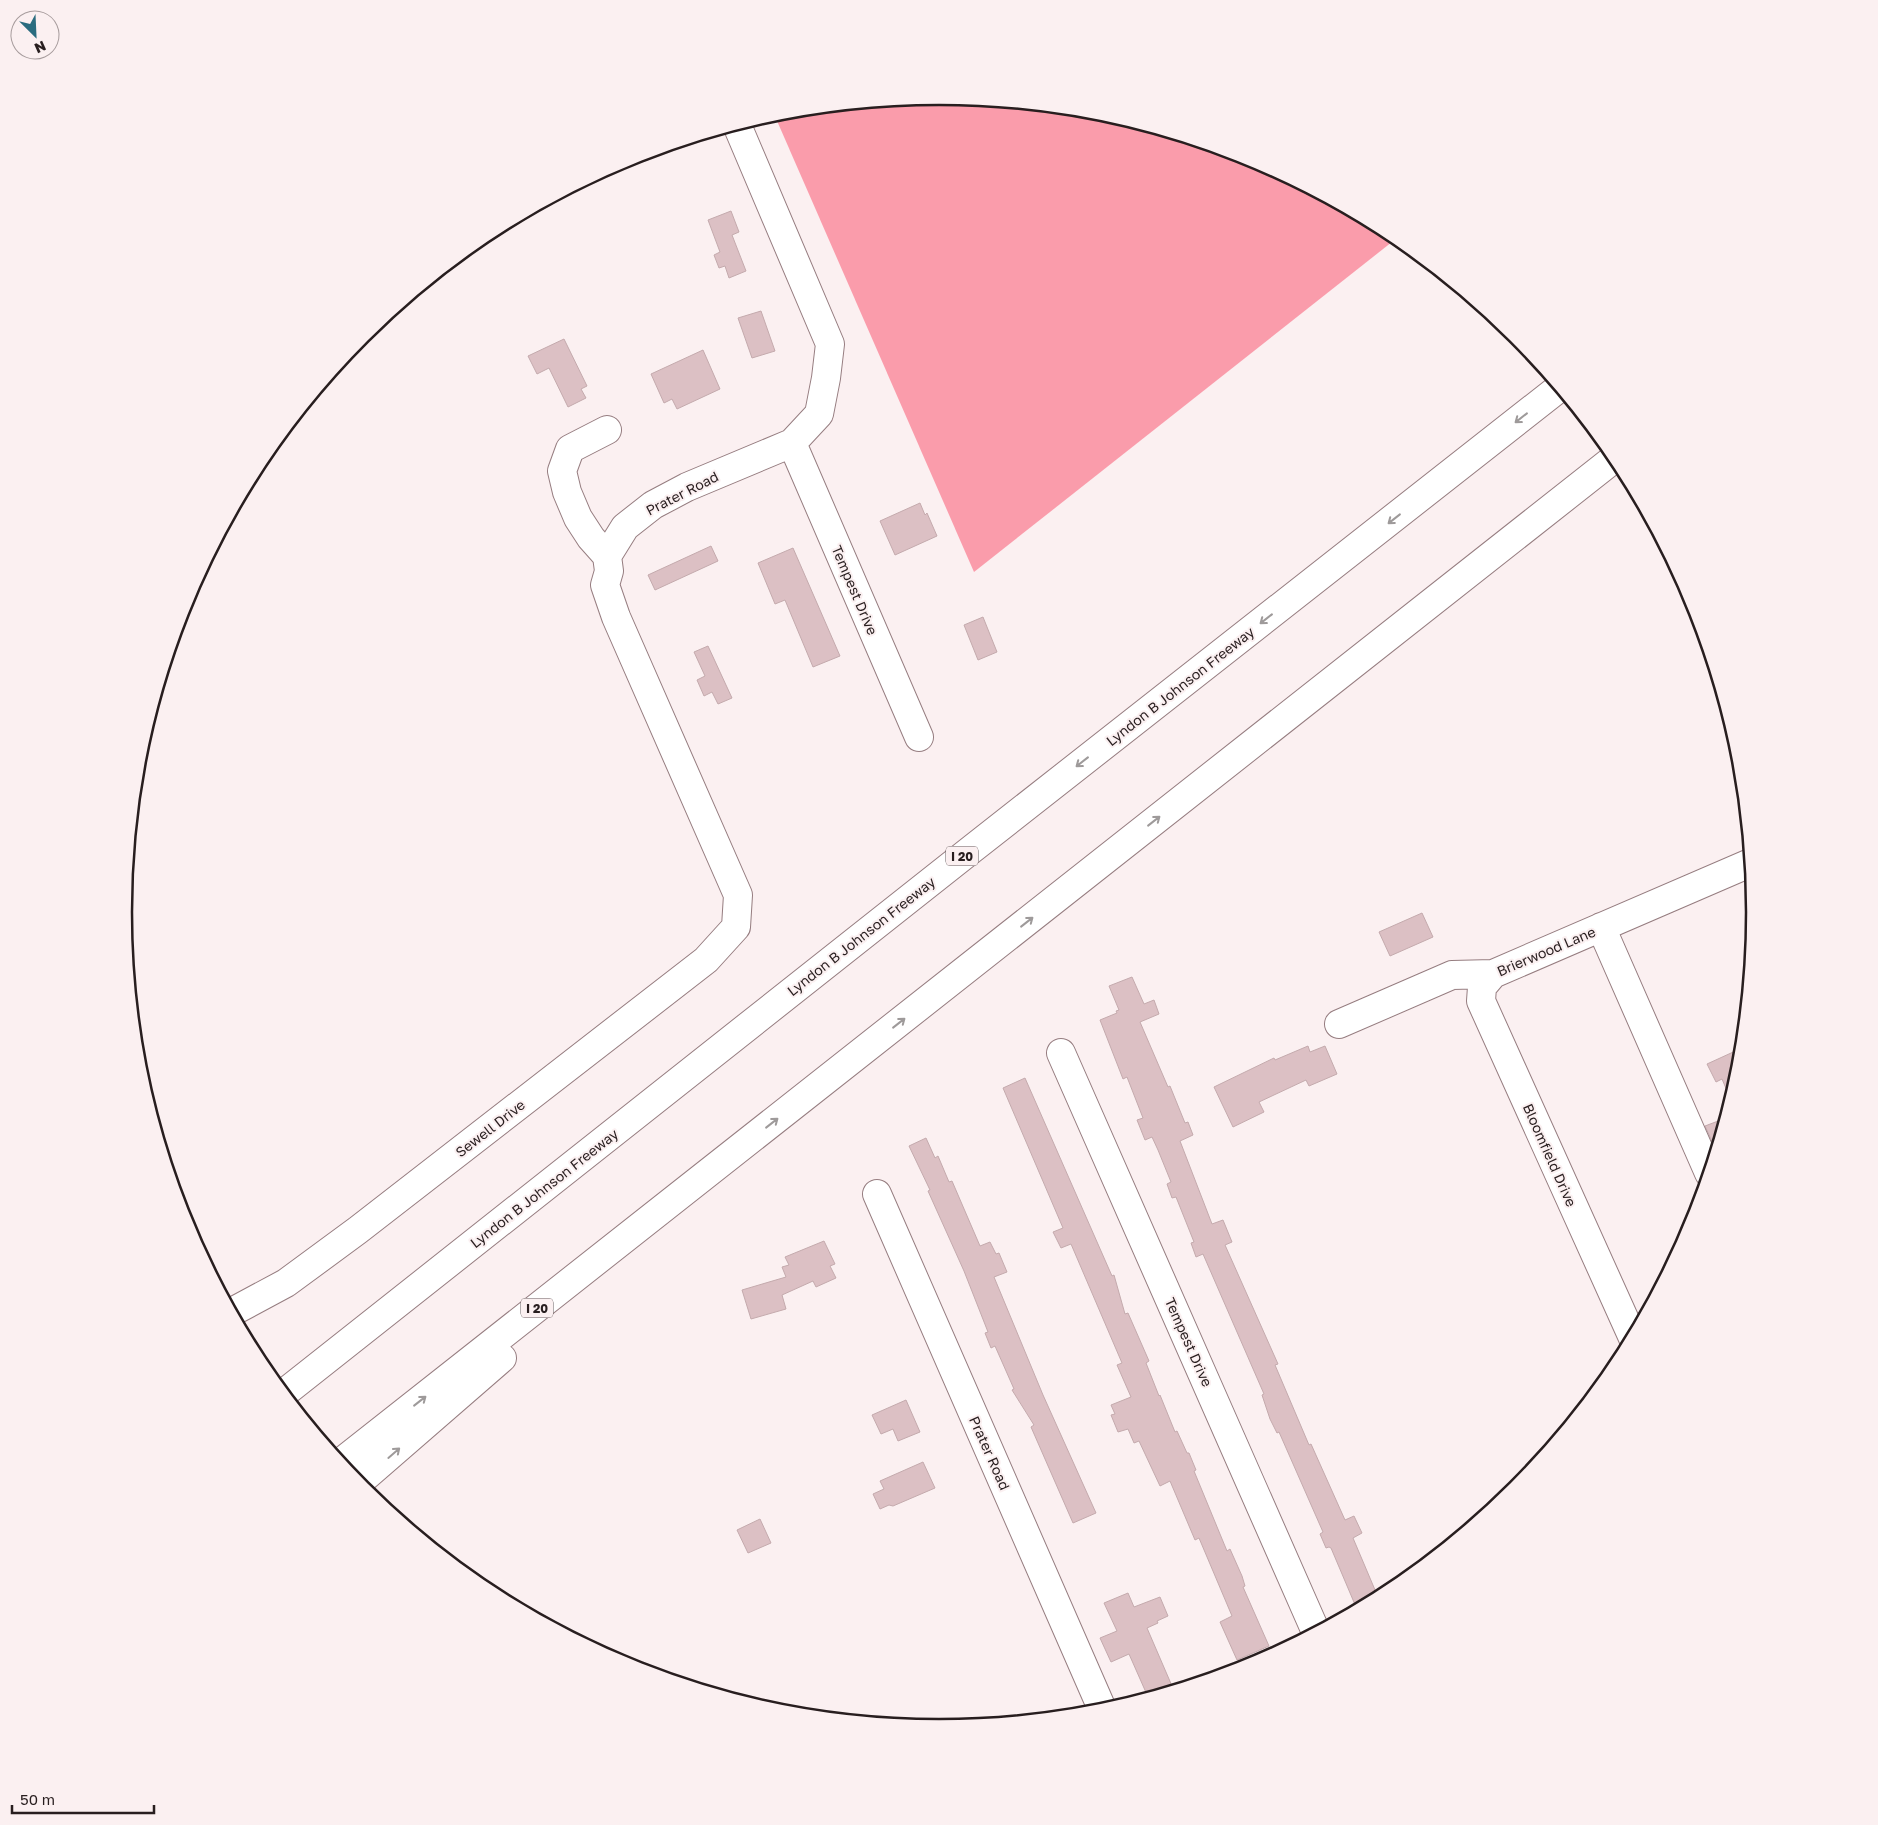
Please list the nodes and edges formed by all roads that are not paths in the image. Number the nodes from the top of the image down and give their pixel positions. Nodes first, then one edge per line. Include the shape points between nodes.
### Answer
1 (739, 131) edge
2 (1556, 391) edge
3 (607, 430) dead end
4 (792, 443) junction
5 (1609, 463) edge
6 (607, 556) junction
7 (919, 737) dead end
8 (1745, 865) edge
9 (1601, 927) junction
10 (1493, 974) junction
11 (1339, 1024) dead end
12 (1061, 1053) dead end
13 (733, 1154) junction
14 (1706, 1166) edge
15 (877, 1194) dead end
16 (237, 1310) edge
17 (367, 1328) junction
18 (1629, 1330) edge
19 (284, 1384) edge
20 (288, 1390) edge
21 (345, 1459) edge
22 (364, 1478) edge
23 (1314, 1627) edge
24 (1099, 1703) edge

1 - 4 main road, Prater Road via 830,344 819,414
2 -> 17 main road, Lyndon B Johnson Freeway / I 20
3 - 6 main road via 570,449 562,471 578,518
4 - 6 main road, Prater Road via 687,487 653,505 625,527
4 - 7 main road, Tempest Drive
13 -> 5 main road, I 20
6 - 16 main road, Sewell Drive via 609,571 605,585 616,617 738,895 736,926 706,960 358,1230 286,1283
8 - 9 main road, Brierwood Lane
9 - 10 main road, Brierwood Lane
9 - 14 main road
10 - 11 main road, Brierwood Lane via 1452,975
10 - 18 main road, Bloomfield Drive via 1482,987 1481,1001
12 - 23 main road, Tempest Drive
21 -> 13 main road, I 20
22 -> 13 main road
15 - 24 main road, Prater Road
17 - 19 main road
17 - 20 main road, Lyndon B Johnson Freeway / I 20

